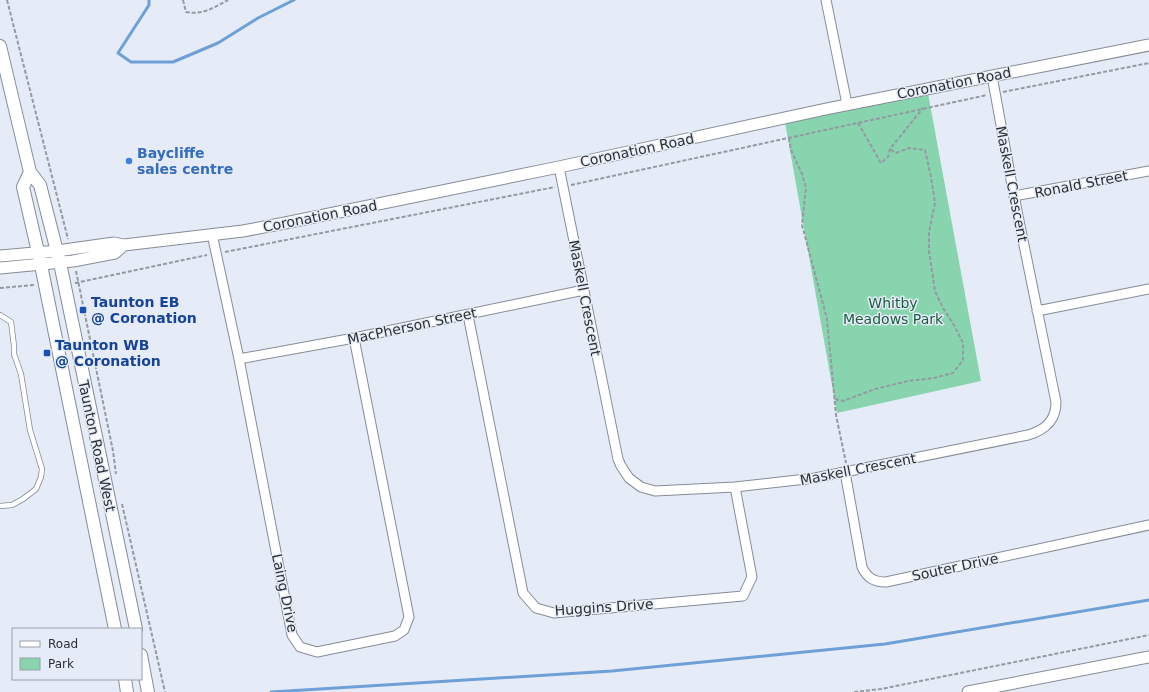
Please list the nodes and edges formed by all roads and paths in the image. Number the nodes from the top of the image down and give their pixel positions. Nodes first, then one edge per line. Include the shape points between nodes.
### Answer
1 (7, 0) edge
2 (183, 0) edge
3 (228, 0) edge
4 (826, 0) edge
5 (1149, 45) edge
6 (0, 46) edge
7 (1149, 63) edge
8 (992, 76) junction
9 (1012, 90) dead end
10 (982, 96) dead end
11 (847, 104) junction
12 (923, 108) junction
13 (858, 123) junction
14 (789, 138) junction
15 (890, 149) junction
16 (559, 167) junction
17 (1149, 171) edge
18 (30, 172) junction
19 (576, 185) dead end
20 (548, 188) dead end
21 (1014, 196) junction
22 (212, 234) junction
23 (124, 245) junction
24 (71, 249) junction
25 (236, 250) dead end
26 (38, 253) junction
27 (204, 255) dead end
28 (0, 256) edge
29 (58, 257) junction
30 (74, 261) junction
31 (41, 265) junction
32 (0, 268) edge
33 (79, 283) junction
34 (29, 285) dead end
35 (0, 288) edge
36 (1149, 289) edge
37 (584, 290) junction
38 (1037, 311) junction
39 (0, 315) edge
40 (468, 315) junction
41 (354, 338) junction
42 (239, 359) junction
43 (835, 399) junction
44 (845, 472) junction
45 (116, 479) dead end
46 (735, 487) junction
47 (122, 502) dead end
48 (0, 506) edge
49 (1149, 525) edge
50 (115, 628) edge
51 (136, 628) edge
52 (1149, 635) edge
53 (1149, 657) edge
54 (142, 660) edge
55 (125, 680) edge
56 (127, 692) edge
57 (148, 692) edge
58 (165, 692) edge
59 (854, 692) edge
60 (968, 692) edge

1 - 24 path
2 - 3 path via 186,12 195,14
4 - 11 street
5 - 8 street, Coronation Road
6 - 18 main road, Taunton Road West
7 - 9 path
8 - 11 street, Coronation Road
8 - 21 street, Maskell Crescent
10 - 12 path
11 - 16 street, Coronation Road
12 - 13 path
12 - 15 path
13 - 14 path
13 - 15 path via 881,163 888,157
14 - 19 path
14 - 43 path via 806,188 802,225 827,319
15 - 43 path via 896,153 909,148 925,150 935,204 929,232 935,291 963,343 963,360 952,373 946,375 875,389 843,401
16 - 22 street, Coronation Road via 285,223
16 - 37 street, Maskell Crescent
17 - 21 street, Ronald Street
18 - 26 main road, Taunton Road West via 23,187
18 - 29 main road, Taunton Road West via 40,185
20 - 25 path
21 - 38 street, Maskell Crescent
22 - 23 street, Coronation Road
22 - 42 street, Laing Drive
23 - 24 street, Coronation Road via 114,243
23 - 30 street, Coronation Road via 115,253
24 - 29 street, Coronation Road
26 - 28 street, Coronation Road
26 - 29 street, Coronation Road
26 - 31 main road, Taunton Road West
27 - 33 path
29 - 30 street, Coronation Road
29 - 31 street, Coronation Road
29 - 51 main road, Taunton Road West
30 - 33 path
31 - 32 street, Coronation Road
31 - 50 main road, Taunton Road West
33 - 45 path via 113,451
34 - 35 path
36 - 38 street
37 - 40 street, MacPherson Street
37 - 46 street, Maskell Crescent via 618,459 629,478 641,487 655,491
38 - 44 street, Maskell Crescent via 1056,402 1053,418 1047,426 1028,435
39 - 48 lane via 11,322 14,354 21,374 30,430 42,469 36,489 23,499
40 - 41 street, MacPherson Street
40 - 46 street, Huggins Drive via 523,593 536,608 554,612 743,596 752,576
41 - 42 street, MacPherson Street
41 - 42 street, Laing Drive via 409,617 404,630 395,636 318,652 300,647 292,635
43 - 44 path via 846,464
44 - 46 street, Maskell Crescent
44 - 49 street, Souter Drive via 862,567 867,576 879,582
47 - 58 path
52 - 59 path
53 - 60 street
54 - 57 main road
55 - 56 main road

